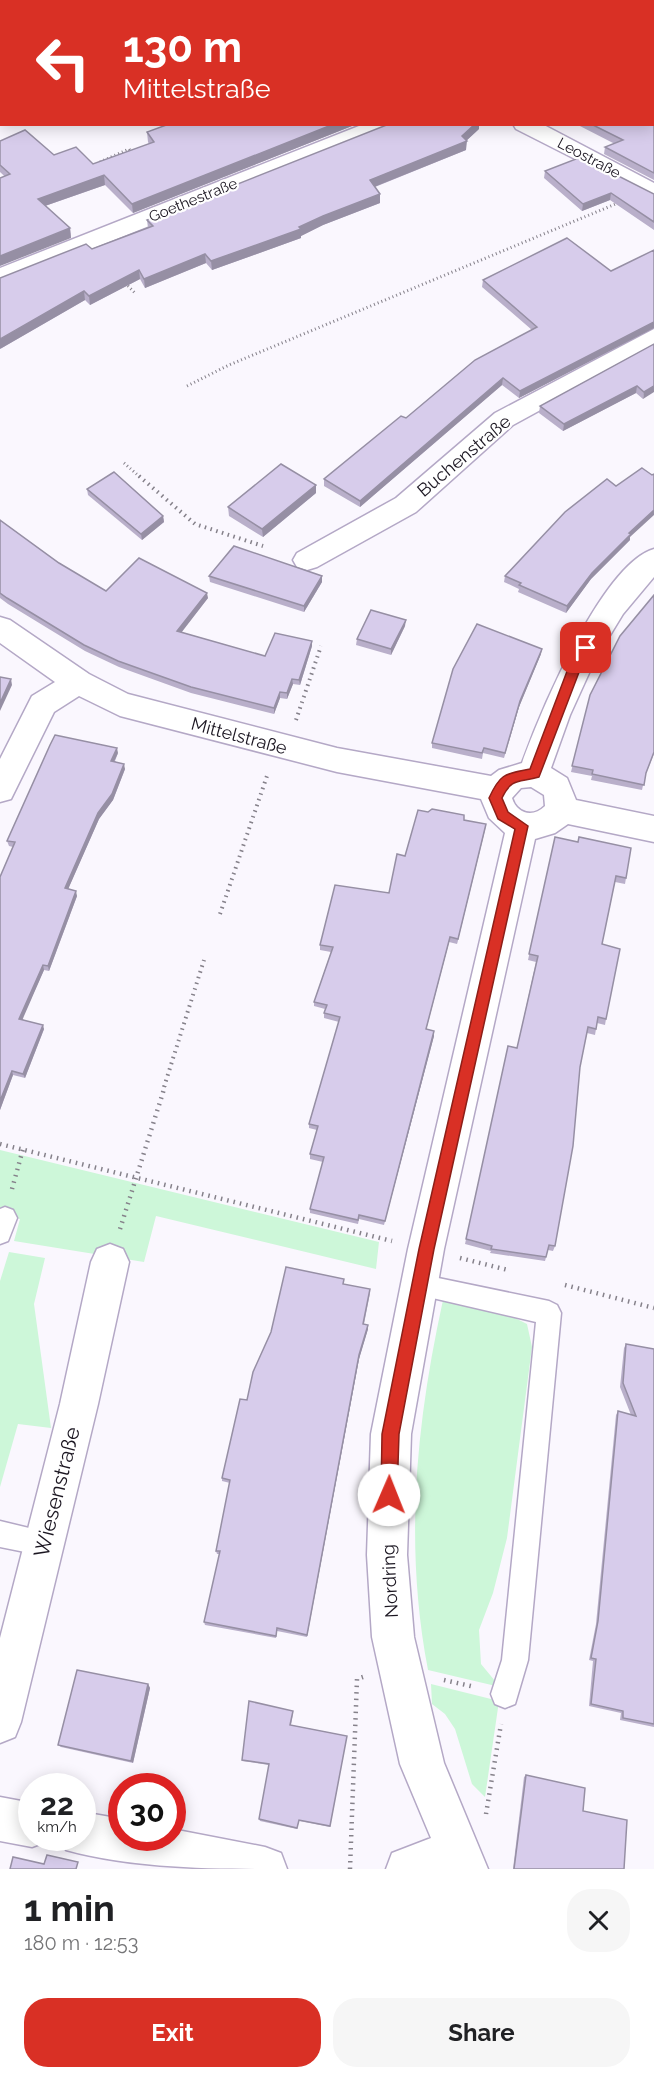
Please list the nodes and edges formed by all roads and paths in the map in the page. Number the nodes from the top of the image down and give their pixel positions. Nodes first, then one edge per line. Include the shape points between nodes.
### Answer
1 (381, 126) edge
2 (528, 126) edge
3 (137, 157) edge
4 (100, 162) edge
5 (652, 191) edge
6 (84, 243) junction
7 (0, 277) edge
8 (135, 293) dead end
9 (654, 337) edge
10 (187, 386) dead end
11 (124, 463) dead end
12 (263, 546) dead end
13 (654, 559) edge
14 (307, 560) dead end
15 (0, 628) edge
16 (321, 646) dead end
17 (78, 682) junction
18 (282, 747) junction
19 (534, 774) junction
20 (0, 790) edge
21 (498, 790) junction
22 (561, 810) junction
23 (522, 826) junction
24 (654, 829) edge
25 (220, 914) dead end
26 (204, 960) dead end
27 (0, 1144) edge
28 (23, 1149) junction
29 (136, 1178) junction
30 (2, 1225) edge
31 (111, 1262) joint
32 (423, 1267) junction
33 (517, 1272) dead end
34 (563, 1284) dead end
35 (654, 1308) edge
36 (0, 1534) edge
37 (45, 1543) junction
38 (505, 1694) joint
39 (0, 1722) edge
40 (0, 1819) edge
41 (18, 1822) edge
42 (96, 1837) edge
43 (469, 1848) edge
44 (265, 1869) edge
45 (408, 1869) edge

1 - 6 street, Goethestraße
2 - 5 street, Leostraße
3 - 4 path via 129,149
5 - 10 path
6 - 7 street, Goethestraße
6 - 8 path
9 - 14 street, Buchenstraße via 504,419 406,505
11 - 12 path via 195,525
13 - 19 street via 607,612 575,666
15 - 17 street, Mittelstraße
16 - 18 path
17 - 18 street, Mittelstraße via 120,704
17 - 20 street via 43,705
18 - 21 street, Mittelstraße
18 - 25 path
19 - 21 street via 510,778
19 - 22 street via 558,788
21 - 23 street via 498,807 503,816
22 - 23 street via 545,825
22 - 24 street
23 - 32 street, Nordring
26 - 29 path
27 - 28 path
28 - 29 path
28 - 30 path
29 - 31 path
29 - 32 path
31 - 37 street, Wiesenstraße
32 - 33 path
32 - 38 lane via 549,1312 515,1660
32 - 43 street, Nordring via 391,1434 387,1555 393,1637 422,1764
34 - 35 path
36 - 37 lane
37 - 39 street, Wiesenstraße
38 - 43 path
40 - 41 street
42 - 44 street
43 - 45 street

